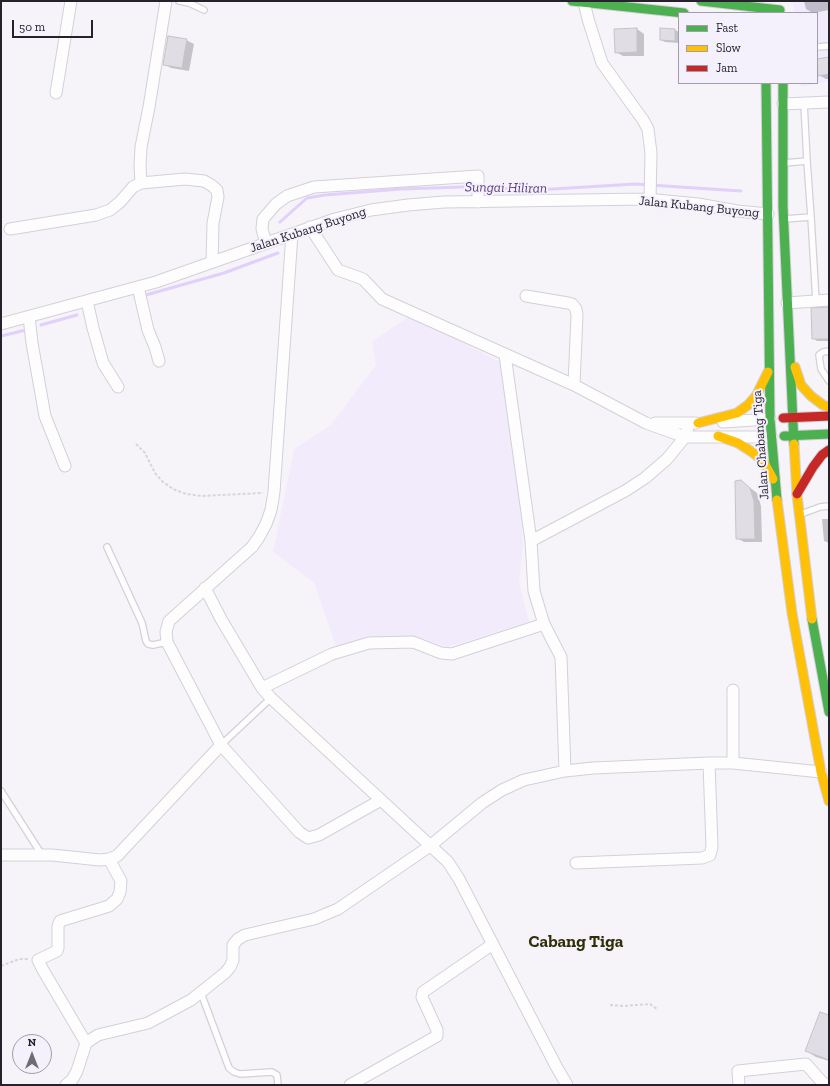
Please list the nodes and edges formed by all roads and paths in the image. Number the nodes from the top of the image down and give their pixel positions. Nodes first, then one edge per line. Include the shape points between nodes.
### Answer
1 (71, 1) edge
2 (166, 1) edge
3 (178, 1) edge
4 (572, 1) edge
5 (708, 1) edge
6 (584, 2) junction
7 (763, 7) edge
8 (780, 8) edge
9 (204, 10) dead end
10 (678, 12) edge
11 (829, 46) edge
12 (818, 47) edge
13 (766, 84) edge
14 (783, 84) edge
15 (56, 93) dead end
16 (829, 102) edge
17 (804, 103) junction
18 (783, 104) junction
19 (807, 162) junction
20 (782, 166) junction
21 (141, 183) junction
22 (650, 200) junction
23 (478, 202) junction
24 (768, 210) junction
25 (810, 217) junction
26 (784, 219) junction
27 (310, 227) junction
28 (10, 229) dead end
29 (292, 234) junction
30 (266, 243) junction
31 (212, 262) junction
32 (138, 287) junction
33 (526, 296) dead end
34 (829, 300) edge
35 (87, 301) junction
36 (816, 301) junction
37 (787, 304) junction
38 (29, 316) junction
39 (1, 324) edge
40 (829, 352) edge
41 (790, 353) junction
42 (505, 355) junction
43 (159, 361) dead end
44 (770, 370) junction
45 (829, 380) edge
46 (574, 385) junction
47 (118, 387) dead end
48 (829, 407) edge
49 (829, 416) edge
50 (792, 418) junction
51 (770, 419) junction
52 (646, 423) junction
53 (693, 423) junction
54 (829, 434) edge
55 (794, 435) junction
56 (718, 436) junction
57 (685, 437) junction
58 (772, 437) junction
59 (136, 444) dead end
60 (829, 450) edge
61 (65, 466) dead end
62 (775, 483) junction
63 (274, 492) junction
64 (797, 494) junction
65 (829, 506) edge
66 (799, 514) junction
67 (531, 541) junction
68 (107, 547) dead end
69 (206, 588) junction
70 (544, 624) junction
71 (167, 642) junction
72 (262, 688) junction
73 (733, 690) dead end
74 (271, 698) junction
75 (829, 712) edge
76 (221, 745) junction
77 (709, 763) junction
78 (734, 763) junction
79 (565, 771) junction
80 (821, 772) junction
81 (1, 791) edge
82 (381, 800) junction
83 (829, 801) edge
84 (430, 846) junction
85 (42, 854) junction
86 (1, 855) edge
87 (109, 859) junction
88 (576, 863) dead end
89 (493, 944) junction
90 (38, 960) junction
91 (1, 966) edge
92 (201, 993) junction
93 (610, 1005) dead end
94 (657, 1009) dead end
95 (86, 1042) junction
96 (66, 1085) edge
97 (278, 1085) edge
98 (350, 1085) edge
99 (567, 1085) edge
100 (739, 1085) edge
101 (826, 1085) edge

1 - 15 street
2 - 21 street via 141,147
3 - 9 lane
4 - 6 main road
5 - 7 main road
6 - 10 main road
6 - 22 street via 602,63 648,129 651,153
7 - 8 main road
11 - 12 lane
13 - 24 main road, Jalan Chabang Tiga
14 - 18 main road
16 - 17 street
17 - 18 street
17 - 19 lane
18 - 20 main road
19 - 20 lane
19 - 25 lane
20 - 26 main road
21 - 28 street via 133,187 110,210 96,215
21 - 31 street via 185,179 204,181 217,190
22 - 23 street, Jalan Kubang Buyong
22 - 24 street, Jalan Kubang Buyong via 698,204 737,211
23 - 27 street, Jalan Kubang Buyong via 415,204 372,210
23 - 30 street via 478,176 314,187 287,196 263,219 262,229
24 - 44 main road, Jalan Chabang Tiga
25 - 26 lane
25 - 36 lane
26 - 37 main road
27 - 29 street, Jalan Kubang Buyong
27 - 42 street via 338,270 362,279 382,299
29 - 30 street, Jalan Kubang Buyong
29 - 63 street
30 - 31 street, Jalan Kubang Buyong
31 - 32 street, Jalan Kubang Buyong
32 - 35 street, Jalan Kubang Buyong
32 - 43 street via 148,330
33 - 46 street via 572,304 576,309 578,315
34 - 36 street
35 - 38 street, Jalan Kubang Buyong
35 - 47 street via 103,362
36 - 37 street
37 - 41 main road
38 - 39 street, Jalan Kubang Buyong
38 - 61 street via 45,416
40 - 45 lane via 819,355 821,369
41 - 48 main road via 801,385 811,396
41 - 50 main road
42 - 46 street
42 - 67 street
44 - 51 main road, Jalan Chabang Tiga
44 - 53 main road via 756,396 737,413
46 - 52 street
49 - 50 main road
50 - 51 main road
50 - 55 main road
51 - 53 street
51 - 58 main road, Jalan Chabang Tiga
52 - 53 street
52 - 57 street
53 - 57 street
54 - 55 main road
55 - 58 main road
55 - 64 main road
56 - 57 street
56 - 58 street
56 - 62 main road via 738,443 763,461
57 - 67 street via 668,459 645,478
58 - 62 main road, Jalan Chabang Tiga
59 - 63 path via 145,453 163,482 186,494 202,496
60 - 64 main road via 813,467
62 - 80 main road, Jalan Chabang Tiga via 792,613
63 - 69 street via 266,524 252,547
64 - 66 main road
65 - 66 lane
66 - 75 main road via 810,613
67 - 70 street via 534,586
68 - 71 lane via 142,623 146,641 153,645
69 - 71 street via 169,621
69 - 72 street via 220,619
70 - 72 street via 452,654 441,653 413,642 369,644 332,654
70 - 79 street via 561,657
71 - 76 street
72 - 74 street
73 - 78 street
74 - 76 lane
74 - 82 street
76 - 82 street via 299,832 308,838 319,835
76 - 87 street via 117,856
77 - 78 street
77 - 79 street
77 - 88 street via 712,847 710,854 702,858
78 - 80 street
79 - 84 street via 524,780 502,790 482,803
80 - 83 main road, Jalan Chabang Tiga
81 - 85 lane
82 - 84 street
84 - 89 street via 448,862 459,878
84 - 92 street via 338,910 301,923 238,939 233,945 233,960 230,967
85 - 86 street
85 - 87 street
87 - 90 street via 121,881 117,899 109,906 60,920 58,948
89 - 98 street via 423,992 422,997 437,1030 437,1036
89 - 99 street
90 - 91 path via 19,959
90 - 95 street
92 - 95 street via 148,1023 98,1035
92 - 97 lane via 229,1068 240,1074 272,1072 277,1075
93 - 94 path via 650,1004
95 - 96 street via 77,1072
100 - 101 street via 738,1071 806,1064

